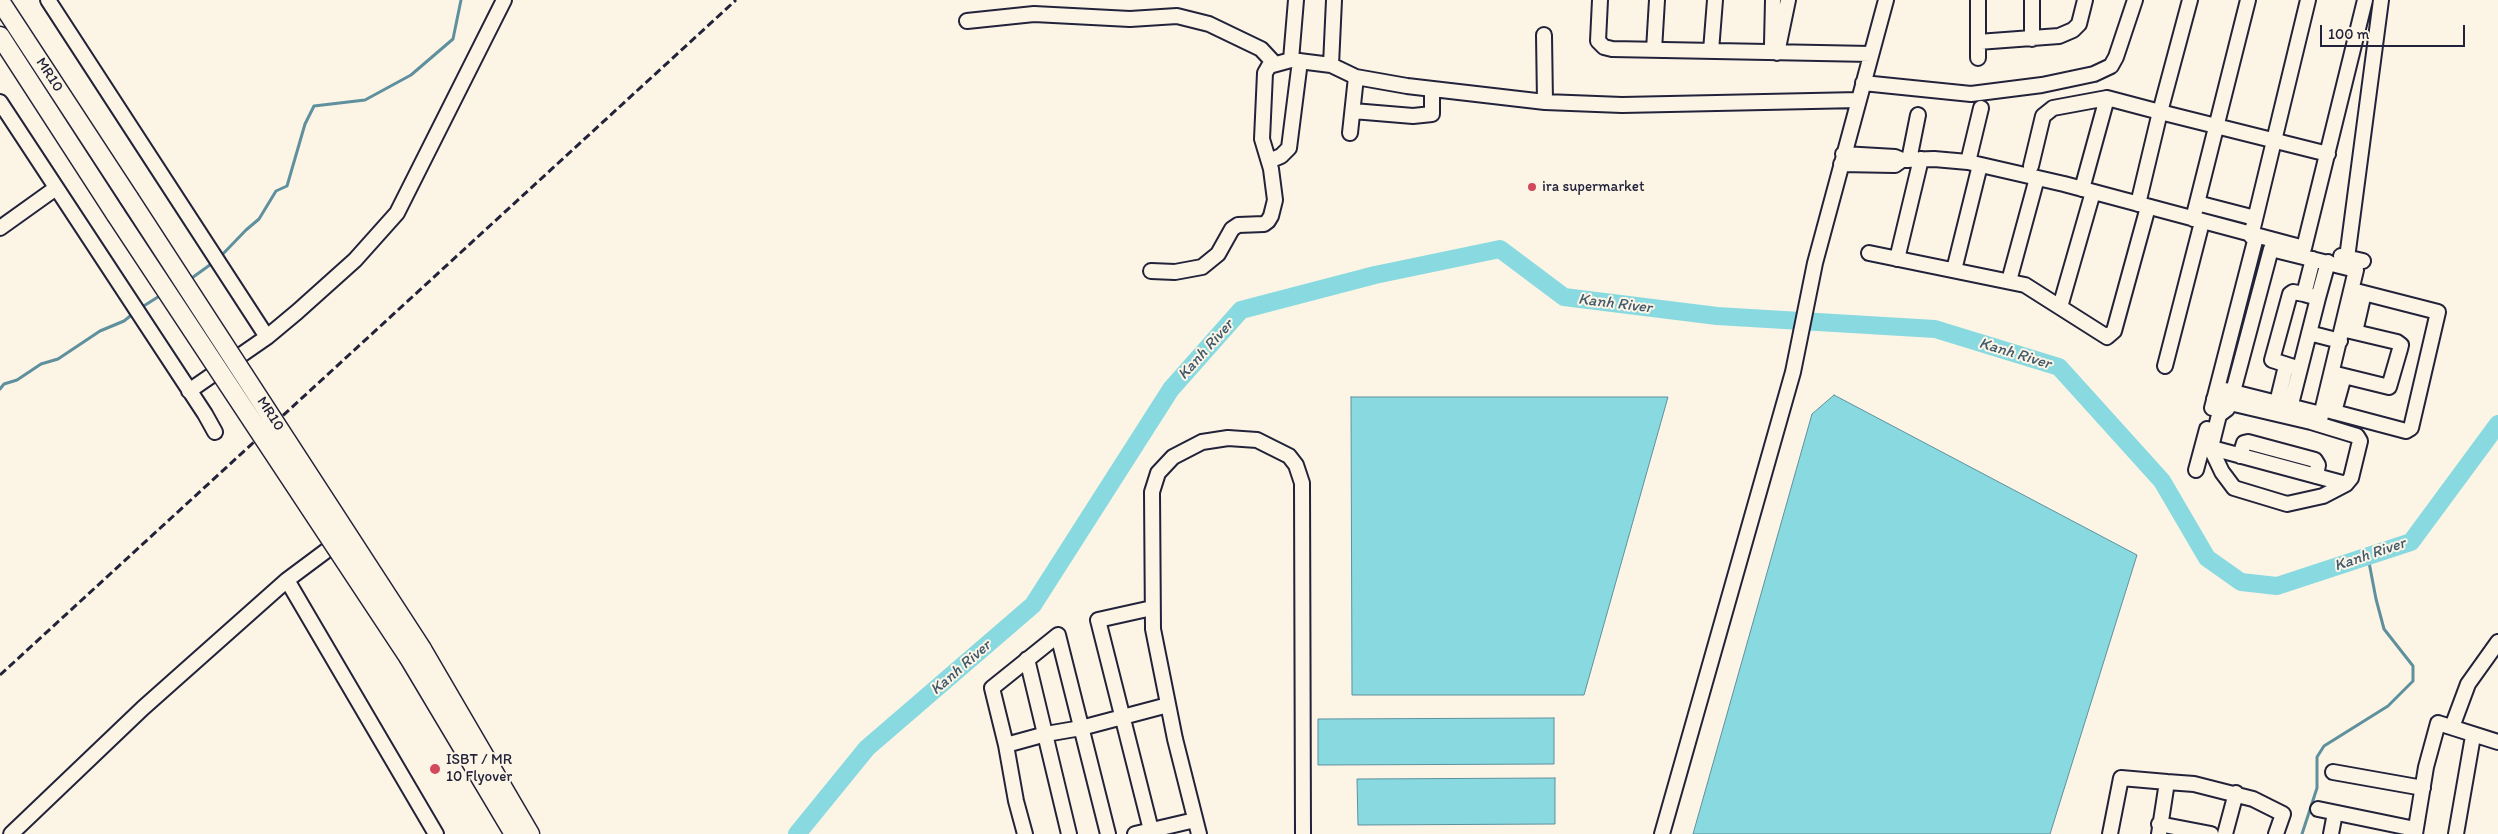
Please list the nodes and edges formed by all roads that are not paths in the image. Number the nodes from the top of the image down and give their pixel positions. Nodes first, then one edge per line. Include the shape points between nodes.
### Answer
1 (0, 0) edge
2 (48, 0) edge
3 (504, 0) edge
4 (1296, 0) edge
5 (1334, 0) edge
6 (1600, 0) edge
7 (1657, 0) edge
8 (1715, 0) edge
9 (1773, 0) edge
10 (1788, 0) edge
11 (1886, 0) edge
12 (1978, 0) edge
13 (2032, 0) edge
14 (2085, 0) edge
15 (2135, 0) edge
16 (2190, 0) edge
17 (2248, 0) edge
18 (2308, 0) edge
19 (2365, 0) edge
20 (2381, 0) edge
21 (967, 21) dead end
22 (1544, 35) dead end
23 (0, 36) edge
24 (2032, 39) junction
25 (1978, 42) junction
26 (1654, 50) junction
27 (1711, 51) junction
28 (1774, 52) junction
29 (1871, 54) junction
30 (1978, 58) dead end
31 (1296, 60) junction
32 (1274, 64) junction
33 (1331, 65) junction
34 (1356, 76) junction
35 (1864, 83) junction
36 (1432, 89) junction
37 (2107, 98) junction
38 (1859, 100) junction
39 (0, 102) edge
40 (1544, 102) junction
41 (1981, 108) dead end
42 (1353, 111) junction
43 (2160, 112) junction
44 (1918, 115) dead end
45 (2216, 128) junction
46 (1350, 133) dead end
47 (2274, 142) junction
48 (2328, 154) junction
49 (1842, 159) junction
50 (1911, 159) junction
51 (1269, 161) junction
52 (1974, 163) junction
53 (2034, 172) junction
54 (56, 188) junction
55 (2088, 191) junction
56 (2197, 203) junction
57 (2143, 205) junction
58 (2255, 218) junction
59 (2198, 221) junction
60 (0, 228) edge
61 (2254, 236) junction
62 (2304, 248) junction
63 (1870, 253) dead end
64 (2348, 258) junction
65 (1897, 259) junction
66 (2313, 259) junction
67 (2362, 261) dead end
68 (2328, 262) junction
69 (1954, 270) junction
70 (1151, 271) dead end
71 (2009, 281) junction
72 (2358, 291) junction
73 (2304, 294) junction
74 (2318, 298) junction
75 (2060, 307) junction
76 (2309, 334) junction
77 (2346, 334) junction
78 (267, 337) junction
79 (2165, 366) dead end
80 (2286, 366) junction
81 (2300, 370) junction
82 (2338, 374) junction
83 (189, 391) junction
84 (2216, 394) junction
85 (2231, 397) junction
86 (2275, 408) junction
87 (2290, 411) junction
88 (2324, 415) junction
89 (215, 432) dead end
90 (2212, 448) junction
91 (2196, 470) dead end
92 (2346, 484) junction
93 (354, 530) dead end
94 (288, 580) junction
95 (1152, 608) junction
96 (2498, 642) edge
97 (415, 653) junction
98 (1027, 659) junction
99 (1168, 705) junction
100 (1124, 716) junction
101 (2452, 727) junction
102 (1081, 728) junction
103 (1046, 734) junction
104 (2473, 736) junction
105 (2498, 742) edge
106 (1006, 745) junction
107 (2333, 772) dead end
108 (2167, 782) junction
109 (2422, 788) junction
110 (2236, 793) junction
111 (2318, 809) dead end
112 (2335, 813) junction
113 (1195, 820) junction
114 (2374, 828) edge
115 (2159, 829) edge
116 (2415, 831) edge
117 (1151, 832) edge
118 (11, 834) edge
119 (436, 834) edge
120 (514, 834) edge
121 (530, 834) edge
122 (1025, 834) edge
123 (1069, 834) edge
124 (1108, 834) edge
125 (1135, 834) edge
126 (1199, 834) edge
127 (1304, 834) edge
128 (1662, 834) edge
129 (2110, 834) edge
130 (2211, 834) edge
131 (2225, 834) edge
132 (2276, 834) edge
133 (2331, 834) edge
134 (2456, 834) edge

1 - 97 main road, MR10, bridge via 130,198
2 - 78 street
3 - 78 street via 397,213 355,260
4 - 31 street
5 - 33 street
6 - 26 street via 1598,41 1604,47
7 - 26 street
8 - 27 street
9 - 28 street
10 - 28 street
11 - 29 street
12 - 25 street
13 - 24 street
14 - 24 street via 2079,24 2073,30 2060,36
15 - 35 street via 2116,57 2110,66 2094,74 2042,85 1971,94
16 - 43 street
17 - 45 street
18 - 47 street
19 - 48 street
20 - 64 street
21 - 32 street via 1034,14 1130,19 1176,16 1209,24 1260,49
22 - 40 street
23 - 97 main road, MR10, bridge via 116,215
24 - 25 street
25 - 30 street
26 - 27 street
27 - 28 street
28 - 29 street
29 - 35 street
31 - 32 street
31 - 33 street
31 - 51 street via 1289,148
32 - 51 street via 1264,72 1262,139
33 - 34 street
34 - 36 street
34 - 42 street
35 - 38 street
36 - 40 street
36 - 42 street via 1432,114 1413,116
37 - 43 street
37 - 53 street via 2062,105 2045,113
37 - 55 street
38 - 40 street via 1622,105
38 - 49 street
39 - 54 street
41 - 52 street
42 - 46 street
43 - 45 street
43 - 57 street
44 - 50 street
45 - 47 street
45 - 56 street
47 - 48 street
47 - 58 street
48 - 62 street
49 - 50 street
49 - 128 street via 1815,263 1793,372
50 - 52 street
50 - 65 street
51 - 70 street via 1275,200 1268,221 1238,225 1232,229 1218,254 1202,266 1176,272
52 - 53 street
52 - 69 street
53 - 55 street
53 - 71 street
54 - 60 street
54 - 83 street
55 - 57 street
55 - 75 street
56 - 58 street
56 - 59 street
57 - 59 street
57 - 75 street via 2111,335 2103,335
58 - 61 street
59 - 61 street
59 - 79 street
61 - 62 street
61 - 84 street
62 - 64 street
63 - 65 street
64 - 67 street
65 - 69 street
66 - 68 street
66 - 73 street
66 - 85 street via 2269,250
68 - 72 street via 2356,269
68 - 74 street
69 - 71 street
71 - 75 street via 2030,287
72 - 77 street
72 - 88 street via 2438,312 2411,428 2406,431
73 - 74 street
73 - 80 street via 2290,294 2272,360
74 - 76 street
76 - 77 street
76 - 81 street
77 - 82 street
77 - 82 street via 2401,345 2390,386
78 - 83 street
80 - 81 street
80 - 86 street
81 - 87 street
82 - 88 street
83 - 89 street
84 - 85 street
84 - 91 street
85 - 86 street
85 - 90 street via 2226,409 2218,415
86 - 87 street
87 - 88 street
88 - 92 street via 2360,439 2351,478
90 - 92 street
90 - 92 street via 2230,484 2239,491 2262,498 2295,504 2323,496
93 - 94 street
94 - 118 street via 143,708
94 - 119 street
95 - 99 street
95 - 100 street via 1098,620
95 - 127 street via 1152,492 1158,473 1173,457 1202,442 1228,438 1257,440 1289,456 1302,483
96 - 101 street via 2468,684
97 - 120 main road, MR10
97 - 121 main road, MR10
98 - 102 street via 1058,635
98 - 103 street
98 - 106 street via 992,688
99 - 100 street
99 - 113 street
100 - 102 street
100 - 117 street
101 - 104 street
101 - 109 street via 2438,723
102 - 103 street
102 - 124 street
103 - 106 street
103 - 123 street
104 - 105 street
104 - 134 street
106 - 122 street
107 - 109 street
108 - 110 street
108 - 115 street
108 - 129 street via 2121,778
109 - 116 street
110 - 131 street
110 - 132 street via 2283,814
111 - 112 street
112 - 114 street
112 - 133 street
113 - 117 street
113 - 126 street
114 - 116 street
115 - 130 street
117 - 125 street

